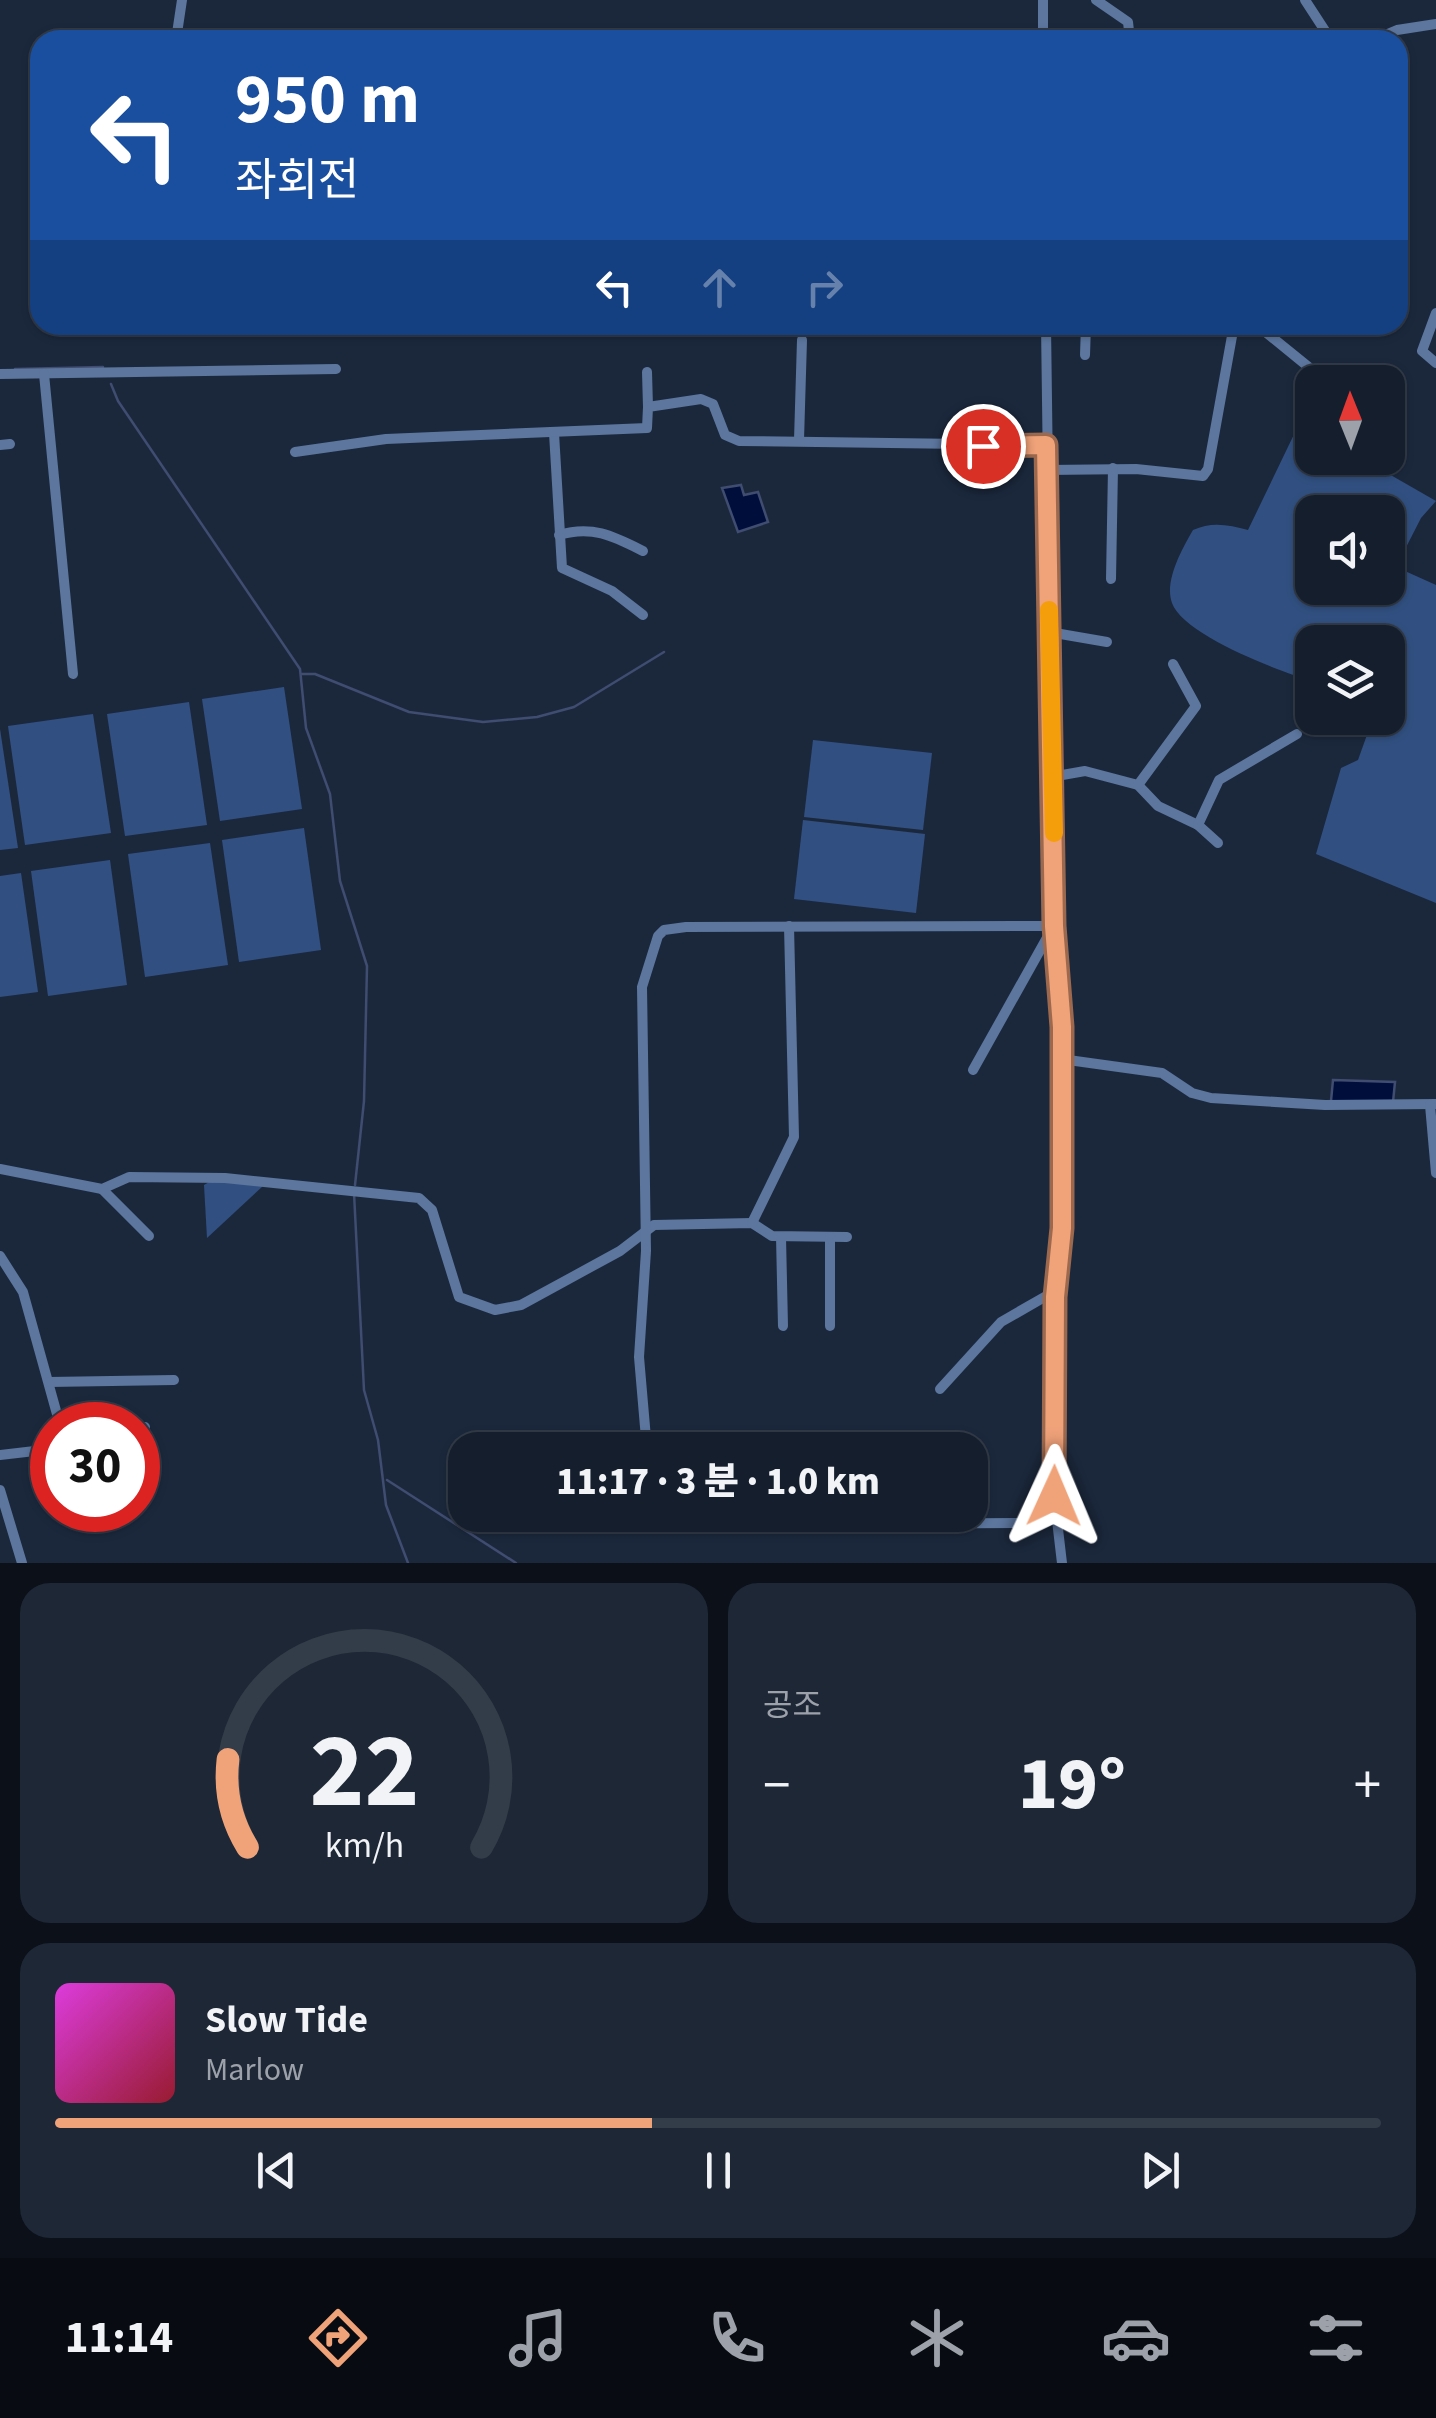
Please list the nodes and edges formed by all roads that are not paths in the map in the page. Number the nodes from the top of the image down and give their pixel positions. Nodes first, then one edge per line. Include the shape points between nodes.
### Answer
1 (182, 0) edge
2 (1043, 0) edge
3 (1096, 0) edge
4 (1305, 0) edge
5 (1436, 24) edge
6 (178, 30) edge
7 (1043, 30) edge
8 (1129, 30) edge
9 (1324, 30) edge
10 (1398, 30) edge
11 (1436, 313) edge
12 (1046, 335) edge
13 (1086, 335) edge
14 (1232, 335) edge
15 (1269, 335) edge
16 (802, 340) dead end
17 (1086, 355) dead end
18 (1436, 363) edge
19 (1306, 365) edge
20 (336, 370) dead end
21 (647, 372) dead end
22 (0, 374) edge
23 (44, 374) junction
24 (648, 407) junction
25 (554, 433) junction
26 (799, 440) junction
27 (1046, 445) junction
28 (295, 452) dead end
29 (1113, 468) junction
30 (1047, 470) junction
31 (558, 536) junction
32 (643, 552) dead end
33 (1111, 580) dead end
34 (643, 614) dead end
35 (1049, 632) junction
36 (1107, 642) dead end
37 (1173, 664) dead end
38 (72, 674) dead end
39 (1295, 735) edge
40 (1052, 777) junction
41 (1138, 786) junction
42 (1198, 825) junction
43 (1218, 844) dead end
44 (789, 926) junction
45 (1054, 926) junction
46 (1061, 1059) junction
47 (972, 1070) dead end
48 (1433, 1104) edge
49 (0, 1169) edge
50 (1436, 1172) edge
51 (102, 1189) junction
52 (752, 1223) junction
53 (644, 1231) junction
54 (149, 1236) dead end
55 (781, 1237) junction
56 (830, 1237) junction
57 (847, 1237) dead end
58 (0, 1256) edge
59 (1055, 1290) junction
60 (782, 1326) dead end
61 (830, 1326) dead end
62 (174, 1380) dead end
63 (49, 1382) junction
64 (940, 1388) dead end
65 (54, 1402) edge
66 (645, 1432) edge
67 (30, 1452) edge
68 (0, 1455) edge
69 (0, 1490) edge
70 (1055, 1516) junction
71 (988, 1522) edge
72 (22, 1563) edge
73 (1062, 1563) edge

1 - 6 street
2 - 7 street
3 - 8 street via 1128,22
4 - 9 street
5 - 10 street
11 - 18 street via 1422,351
12 - 27 street
13 - 17 street
14 - 29 street via 1203,476
15 - 19 street
16 - 26 street
20 - 23 street
21 - 24 street
22 - 23 street
23 - 38 street
24 - 25 street via 647,428
24 - 26 street via 701,399 713,404 731,439
25 - 28 street via 386,438
25 - 31 street
26 - 27 street
27 - 30 street
29 - 30 street
29 - 33 street
30 - 35 street
31 - 32 street via 585,529
31 - 34 street via 565,571 612,591
35 - 36 street
35 - 40 street
37 - 41 street via 1196,706
39 - 42 street via 1219,780
40 - 41 street via 1085,772
40 - 45 street
41 - 42 street via 1158,806
42 - 43 street
44 - 45 street
44 - 52 street via 794,1138
44 - 53 street via 672,928 658,936 642,987
45 - 46 street
45 - 47 street
46 - 48 street via 1162,1073 1210,1098
46 - 59 street via 1062,1228
48 - 50 street
49 - 51 street
51 - 53 street via 129,1177 261,1179 427,1202 459,1297 495,1310 521,1305 620,1252
51 - 54 street
52 - 53 street via 654,1225
52 - 55 street
53 - 66 street via 639,1357
55 - 56 street
55 - 60 street
56 - 57 street
56 - 61 street
58 - 63 street via 23,1292
59 - 64 street via 1001,1322
59 - 70 street
62 - 63 street
63 - 65 street
67 - 68 street
69 - 72 street
70 - 71 street
70 - 73 street

